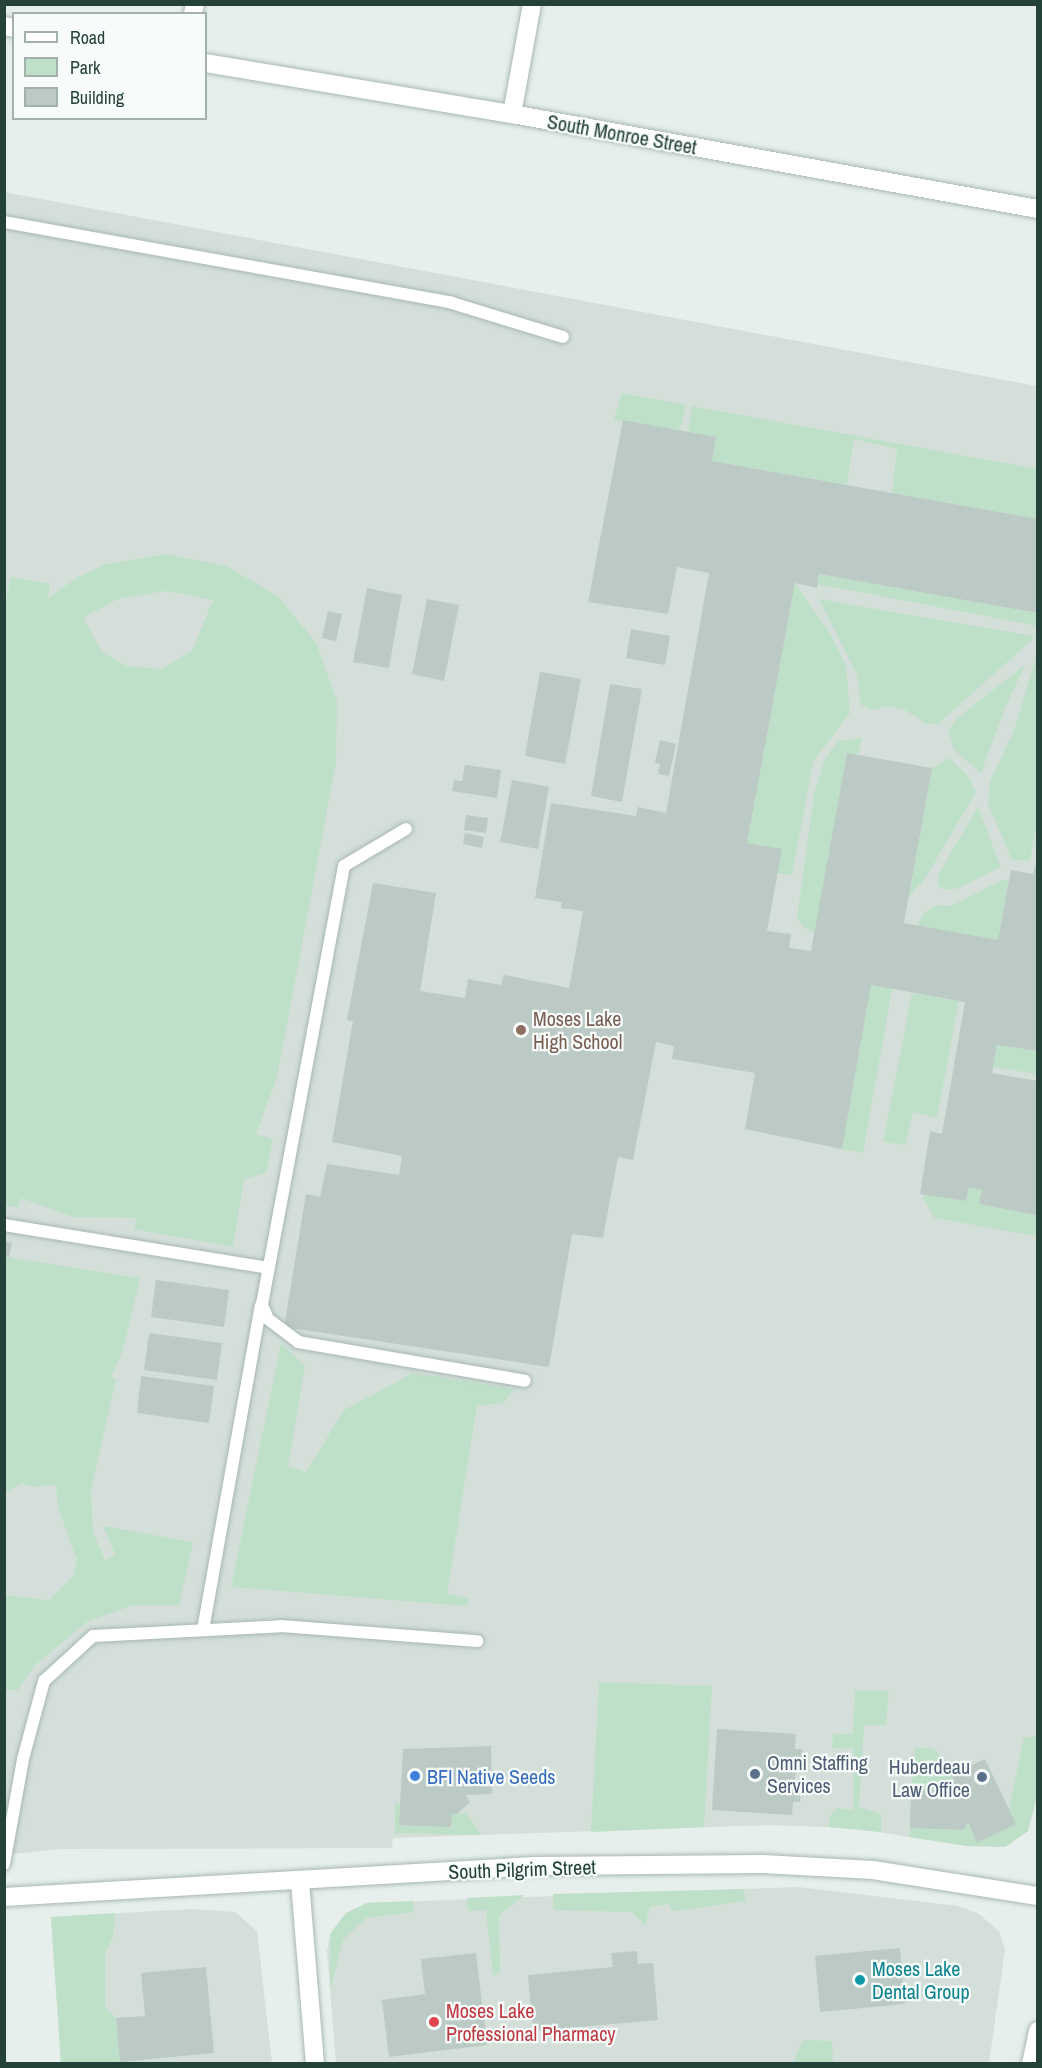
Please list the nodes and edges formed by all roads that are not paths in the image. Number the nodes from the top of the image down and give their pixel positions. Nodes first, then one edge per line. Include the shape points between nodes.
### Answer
1 (532, 4) edge
2 (207, 63) edge
3 (512, 114) junction
4 (1038, 209) edge
5 (4, 222) edge
6 (563, 338) dead end
7 (406, 829) dead end
8 (4, 1225) edge
9 (269, 1268) junction
10 (262, 1305) junction
11 (525, 1381) dead end
12 (203, 1630) junction
13 (477, 1641) dead end
14 (4, 1864) edge
15 (300, 1882) junction
16 (1038, 1896) edge
17 (4, 1897) edge
18 (1038, 2031) edge
19 (315, 2064) edge
20 (1031, 2064) edge

1 - 3 street
2 - 3 street, South Monroe Street
3 - 4 street, South Monroe Street
5 - 6 lane via 452,303
7 - 9 lane via 344,866
8 - 9 lane
9 - 10 lane
10 - 11 lane via 268,1319 298,1342
10 - 12 lane
12 - 13 lane via 281,1626
12 - 14 lane via 93,1636 44,1682 23,1759
15 - 16 street, South Pilgrim Street via 535,1866 764,1864 884,1871
15 - 17 street, South Pilgrim Street
15 - 19 street
18 - 20 street

